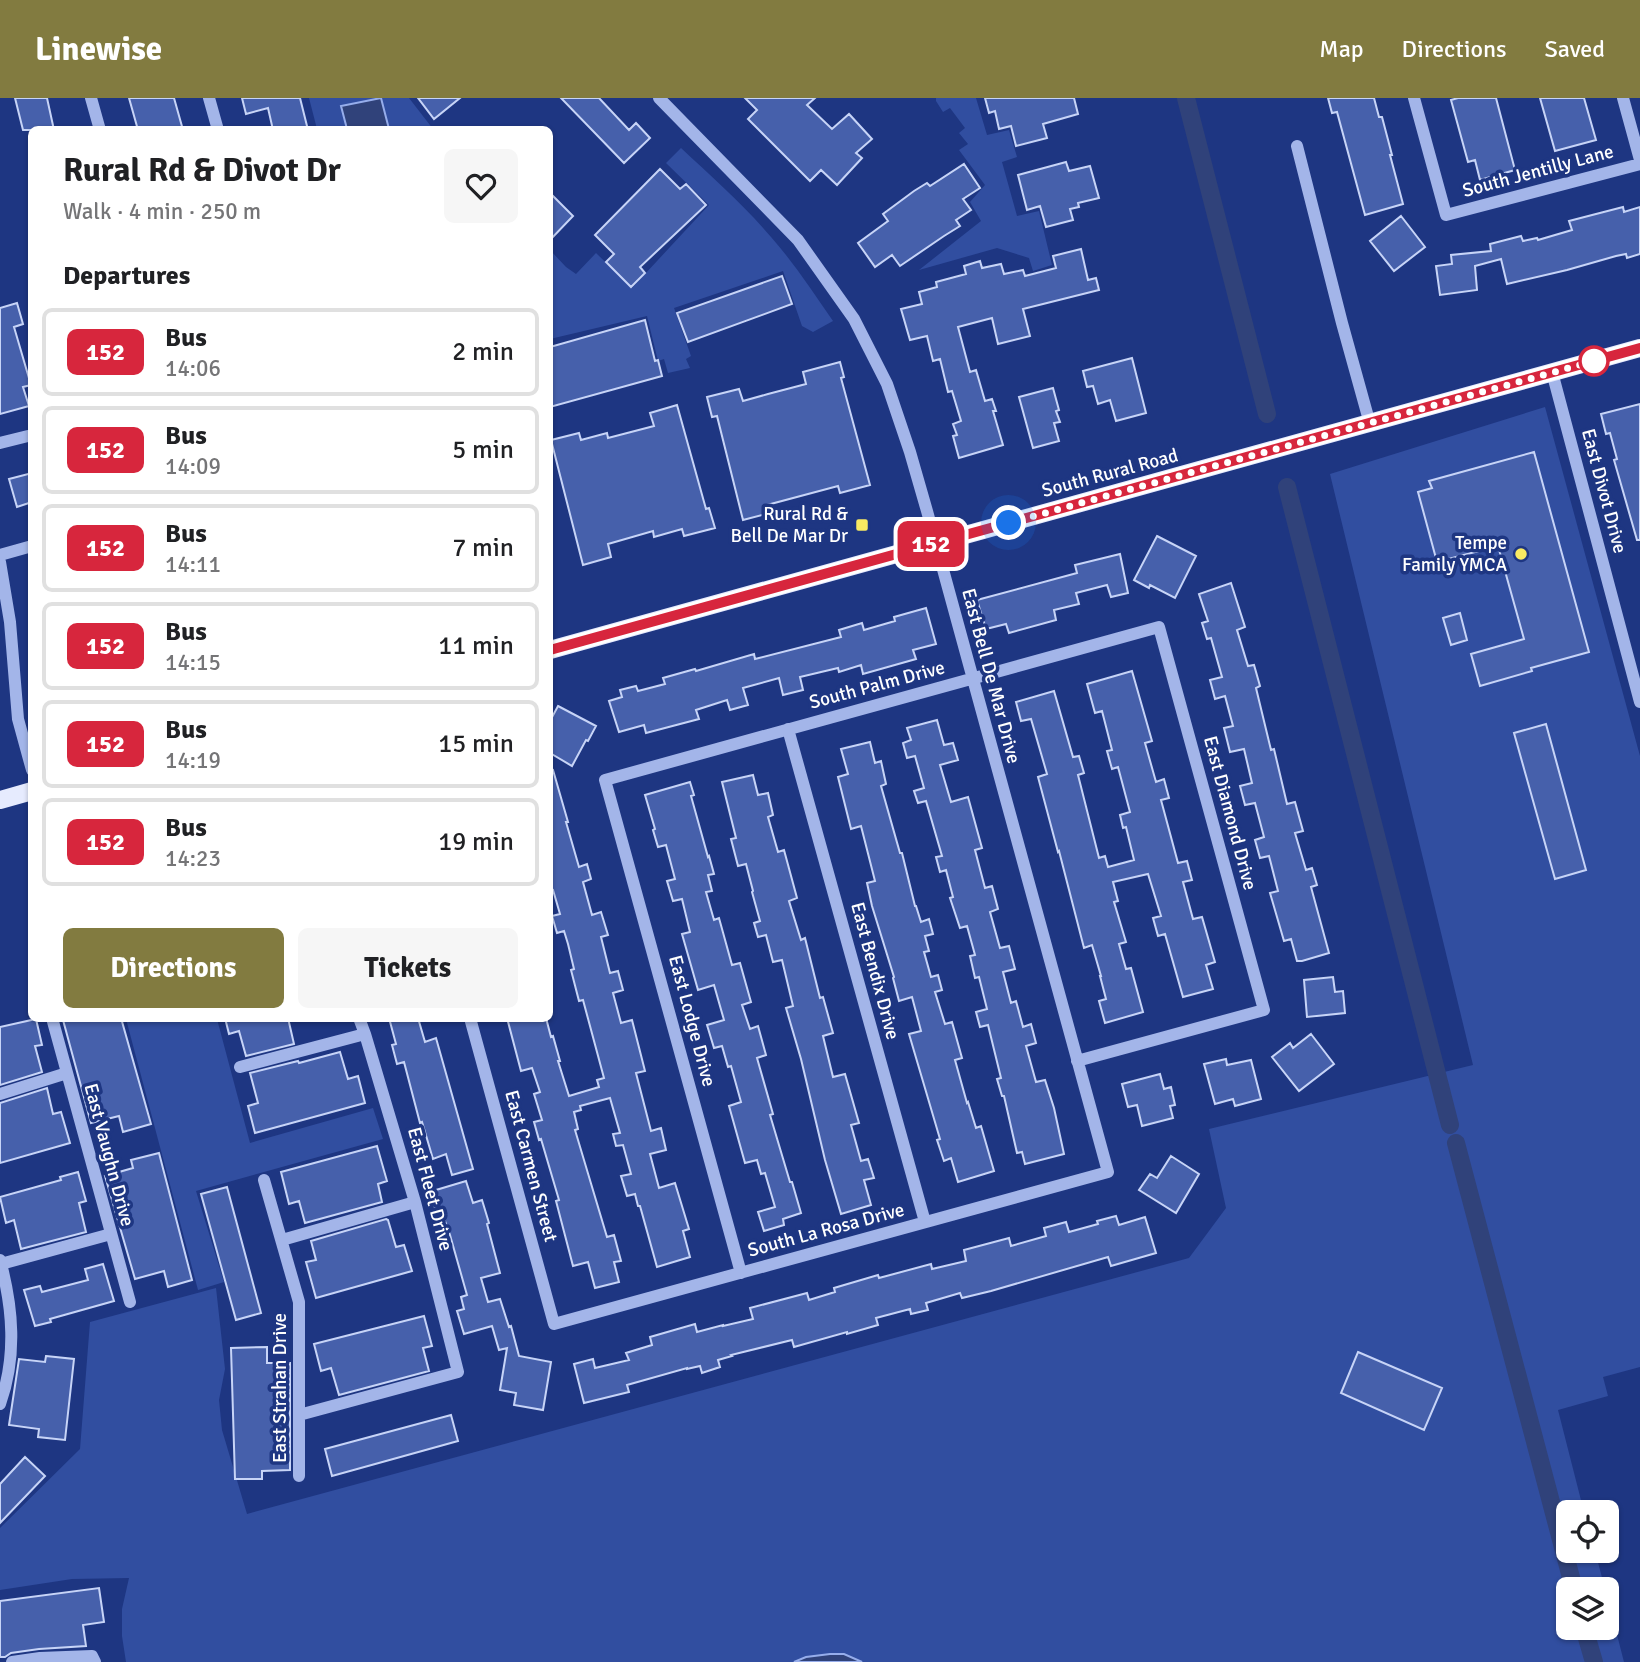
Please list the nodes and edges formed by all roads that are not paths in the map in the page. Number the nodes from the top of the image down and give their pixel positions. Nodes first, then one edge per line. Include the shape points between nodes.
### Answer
1 (91, 98) edge
2 (209, 98) edge
3 (659, 98) edge
4 (1414, 98) edge
5 (1623, 98) edge
6 (99, 126) edge
7 (217, 126) edge
8 (1297, 146) dead end
9 (1640, 162) edge
10 (1640, 348) edge
11 (1552, 372) junction
12 (1370, 424) junction
13 (28, 436) edge
14 (0, 443) edge
15 (935, 543) junction
16 (28, 547) edge
17 (0, 555) edge
18 (0, 562) edge
19 (1159, 627) joint
20 (553, 649) edge
21 (972, 678) junction
22 (1640, 702) edge
23 (788, 729) junction
24 (28, 755) edge
25 (605, 780) joint
26 (28, 792) edge
27 (0, 800) edge
28 (53, 1022) edge
29 (360, 1022) edge
30 (471, 1022) edge
31 (365, 1034) junction
32 (1077, 1061) junction
33 (240, 1067) dead end
34 (67, 1073) junction
35 (0, 1094) edge
36 (1108, 1172) joint
37 (264, 1180) dead end
38 (415, 1202) junction
39 (925, 1223) junction
40 (111, 1234) junction
41 (282, 1240) junction
42 (1, 1262) edge
43 (741, 1273) junction
44 (130, 1302) dead end
45 (554, 1324) joint
46 (0, 1404) edge
47 (299, 1415) junction
48 (299, 1476) dead end
49 (41, 1660) edge
50 (12, 1662) edge
51 (95, 1662) edge

1 - 6 street
2 - 7 street
3 - 15 street, East Bell De Mar Drive via 798,240 854,319 900,419
4 - 9 street, South Jentilly Lane via 1446,215
5 - 9 street
8 - 12 street
10 - 11 main road, South Rural Road
11 - 12 main road, South Rural Road
11 - 22 street, East Divot Drive
12 - 15 main road, South Rural Road
13 - 14 street
15 - 20 main road, South Rural Road
15 - 21 street, East Bell De Mar Drive
16 - 17 street
18 - 24 street via 18,719
19 - 21 street, South Palm Drive
19 - 32 street, East Diamond Drive via 1264,1010
21 - 23 street, South Palm Drive
21 - 32 street, East Bell De Mar Drive
23 - 25 street, South Palm Drive
23 - 39 street, East Bendix Drive
25 - 43 street, East Lodge Drive
26 - 27 main road
28 - 34 street, East Vaughn Drive
29 - 31 street, East Fleet Drive
30 - 45 street, East Carmen Street
31 - 33 street
31 - 38 street, East Fleet Drive
32 - 36 street, East Bell De Mar Drive
34 - 35 street
34 - 40 street, East Vaughn Drive
36 - 39 street, South La Rosa Drive
37 - 41 street, East Strahan Drive
38 - 41 street
38 - 47 street, East Fleet Drive via 458,1372
39 - 43 street, South La Rosa Drive
40 - 42 street
40 - 44 street, East Vaughn Drive
41 - 47 street, East Strahan Drive via 299,1302
42 - 46 street via 13,1343
43 - 45 street, South La Rosa Drive
47 - 48 street, East Strahan Drive
49 - 50 street
49 - 51 street via 92,1656

